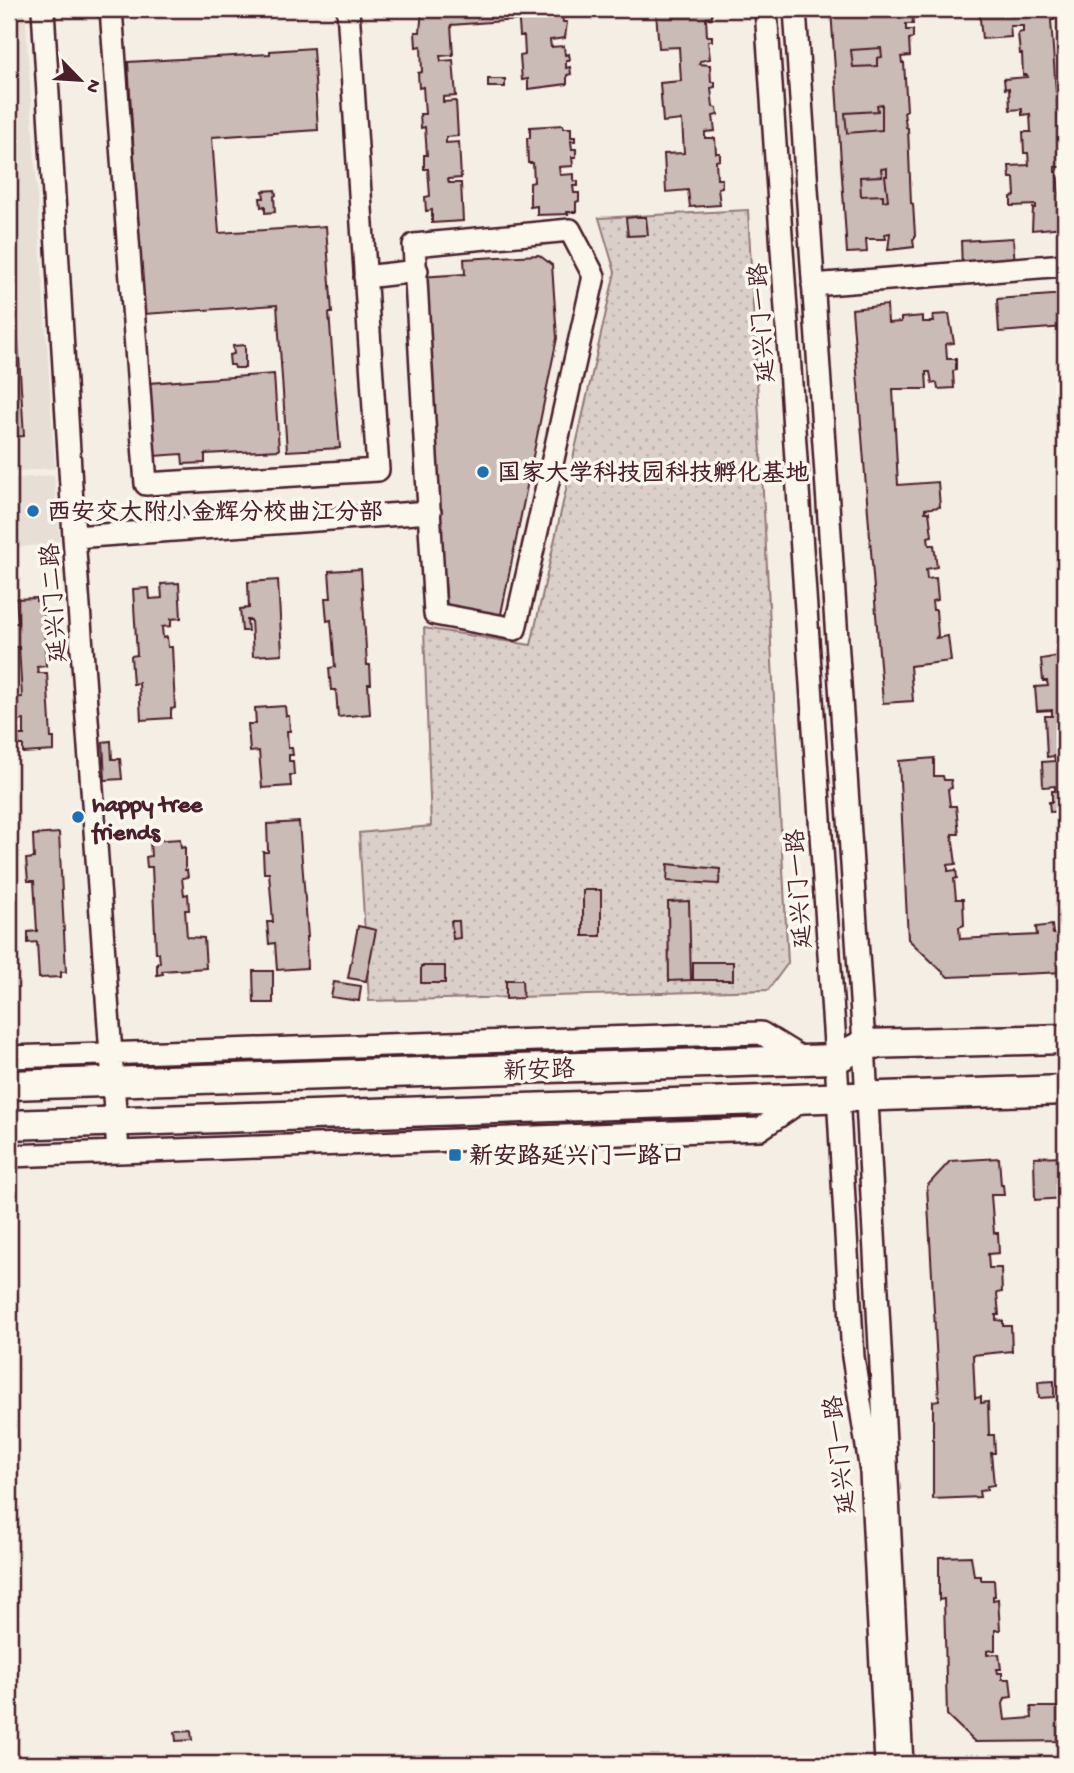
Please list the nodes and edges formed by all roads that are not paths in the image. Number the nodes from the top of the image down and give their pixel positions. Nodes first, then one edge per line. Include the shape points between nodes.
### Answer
1 (43, 9) edge
2 (111, 9) edge
3 (348, 9) edge
4 (766, 9) edge
5 (795, 9) edge
6 (1065, 265) edge
7 (416, 271) junction
8 (365, 278) junction
9 (813, 285) junction
10 (430, 512) junction
11 (74, 537) junction
12 (1065, 1039) edge
13 (864, 1044) junction
14 (112, 1054) junction
15 (9, 1058) edge
16 (836, 1059) junction
17 (805, 1060) junction
18 (113, 1082) junction
19 (9, 1085) edge
20 (1065, 1090) edge
21 (867, 1098) junction
22 (836, 1099) junction
23 (802, 1100) junction
24 (116, 1121) junction
25 (9, 1125) edge
26 (118, 1152) junction
27 (9, 1156) edge
28 (886, 1764) edge
29 (902, 1764) edge

1 - 11 street, 延兴门二路
2 - 8 street via 146,484 378,470
3 - 8 street
4 - 16 street, 延兴门一路
5 - 9 street, 延兴门一路
6 - 9 street
7 - 8 street
7 - 10 street
7 - 10 street via 414,245 570,230 594,276 515,629 435,614
9 - 13 street, 延兴门一路
10 - 11 street
11 - 14 street, 延兴门二路
12 - 13 main road, 新安路
13 - 16 main road, 新安路
13 - 21 street, 延兴门一路
14 - 15 street
14 - 17 street via 761,1033
14 - 18 street, 延兴门二路
16 - 17 main road, 新安路
16 - 22 street, 延兴门一路
17 - 18 main road, 新安路
18 - 19 main road, 新安路
18 - 24 street, 延兴门二路
20 - 21 main road, 新安路
21 - 22 main road, 新安路
21 - 29 street, 延兴门一路
22 - 23 main road, 新安路
22 - 28 street, 延兴门一路 via 853,1357 871,1472
23 - 24 main road, 新安路
23 - 26 street via 760,1129
24 - 25 main road, 新安路
24 - 26 street, 延兴门二路
26 - 27 street

